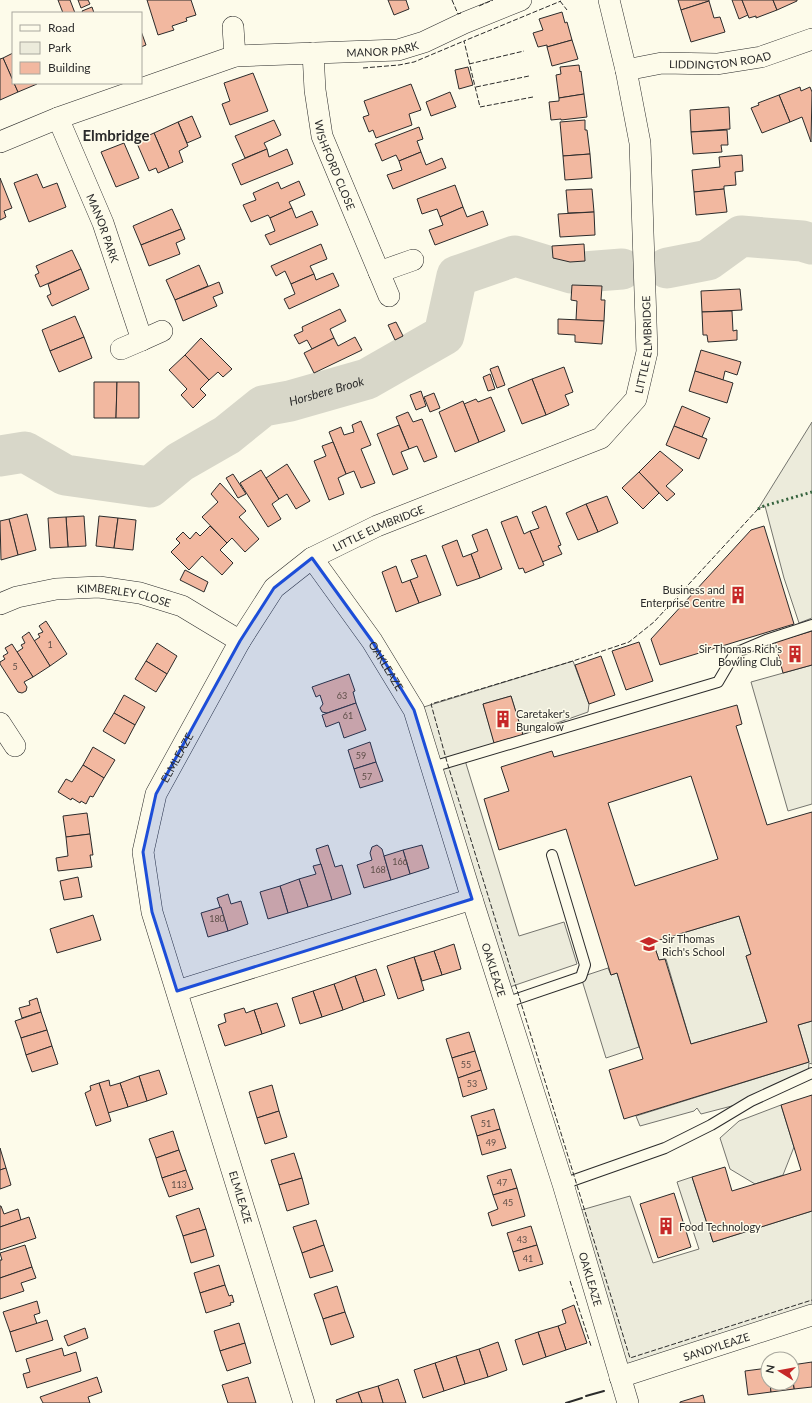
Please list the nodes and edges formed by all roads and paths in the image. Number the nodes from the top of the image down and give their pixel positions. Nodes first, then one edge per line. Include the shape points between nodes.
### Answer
1 (521, 0) edge
2 (608, 0) edge
3 (233, 27) dead end
4 (812, 39) edge
5 (313, 53) junction
6 (235, 56) junction
7 (626, 70) junction
8 (58, 118) junction
9 (0, 142) edge
10 (413, 260) dead end
11 (379, 272) junction
12 (389, 296) dead end
13 (162, 331) dead end
14 (142, 340) junction
15 (121, 349) dead end
16 (312, 558) junction
17 (0, 604) edge
18 (812, 626) edge
19 (240, 641) junction
20 (0, 723) edge
21 (15, 746) dead end
22 (432, 767) junction
23 (552, 855) dead end
24 (472, 899) junction
25 (177, 991) junction
26 (504, 1003) junction
27 (812, 1073) edge
28 (562, 1184) junction
29 (812, 1315) edge
30 (620, 1377) junction
31 (304, 1403) edge
32 (628, 1403) edge

1 - 5 street, MANOR PARK via 424,42 398,50
2 - 7 street, LITTLE ELMBRIDGE
3 - 6 street
4 - 7 street, LIDDINGTON ROAD via 761,57 717,64 662,63
5 - 6 street, MANOR PARK
5 - 11 street, WISHFORD CLOSE via 315,90 322,136
6 - 8 street, MANOR PARK
7 - 16 street, LITTLE ELMBRIDGE via 640,143 648,352 636,399 601,438 377,526
8 - 9 street, MANOR PARK
8 - 14 street, MANOR PARK via 103,223
10 - 11 street
11 - 12 street, WISHFORD CLOSE
13 - 14 street
14 - 15 street
16 - 19 street, ELMLEAZE via 274,588
16 - 22 street, OAKLEAZE via 372,641 414,710
17 - 19 street, KIMBERLEY CLOSE via 17,597 56,589 99,587 140,593 182,606
18 - 22 lane via 766,640 735,653 718,682
19 - 25 street, ELMLEAZE via 156,794 143,852 152,912
20 - 21 street
22 - 24 street, OAKLEAZE
23 - 26 lane via 585,965 581,977
24 - 25 street
24 - 26 street, OAKLEAZE
25 - 31 street, ELMLEAZE
26 - 28 street, OAKLEAZE
27 - 28 lane via 751,1100 711,1125 665,1148
28 - 30 street, OAKLEAZE
29 - 30 street, SANDYLEAZE
30 - 32 street, OAKLEAZE

